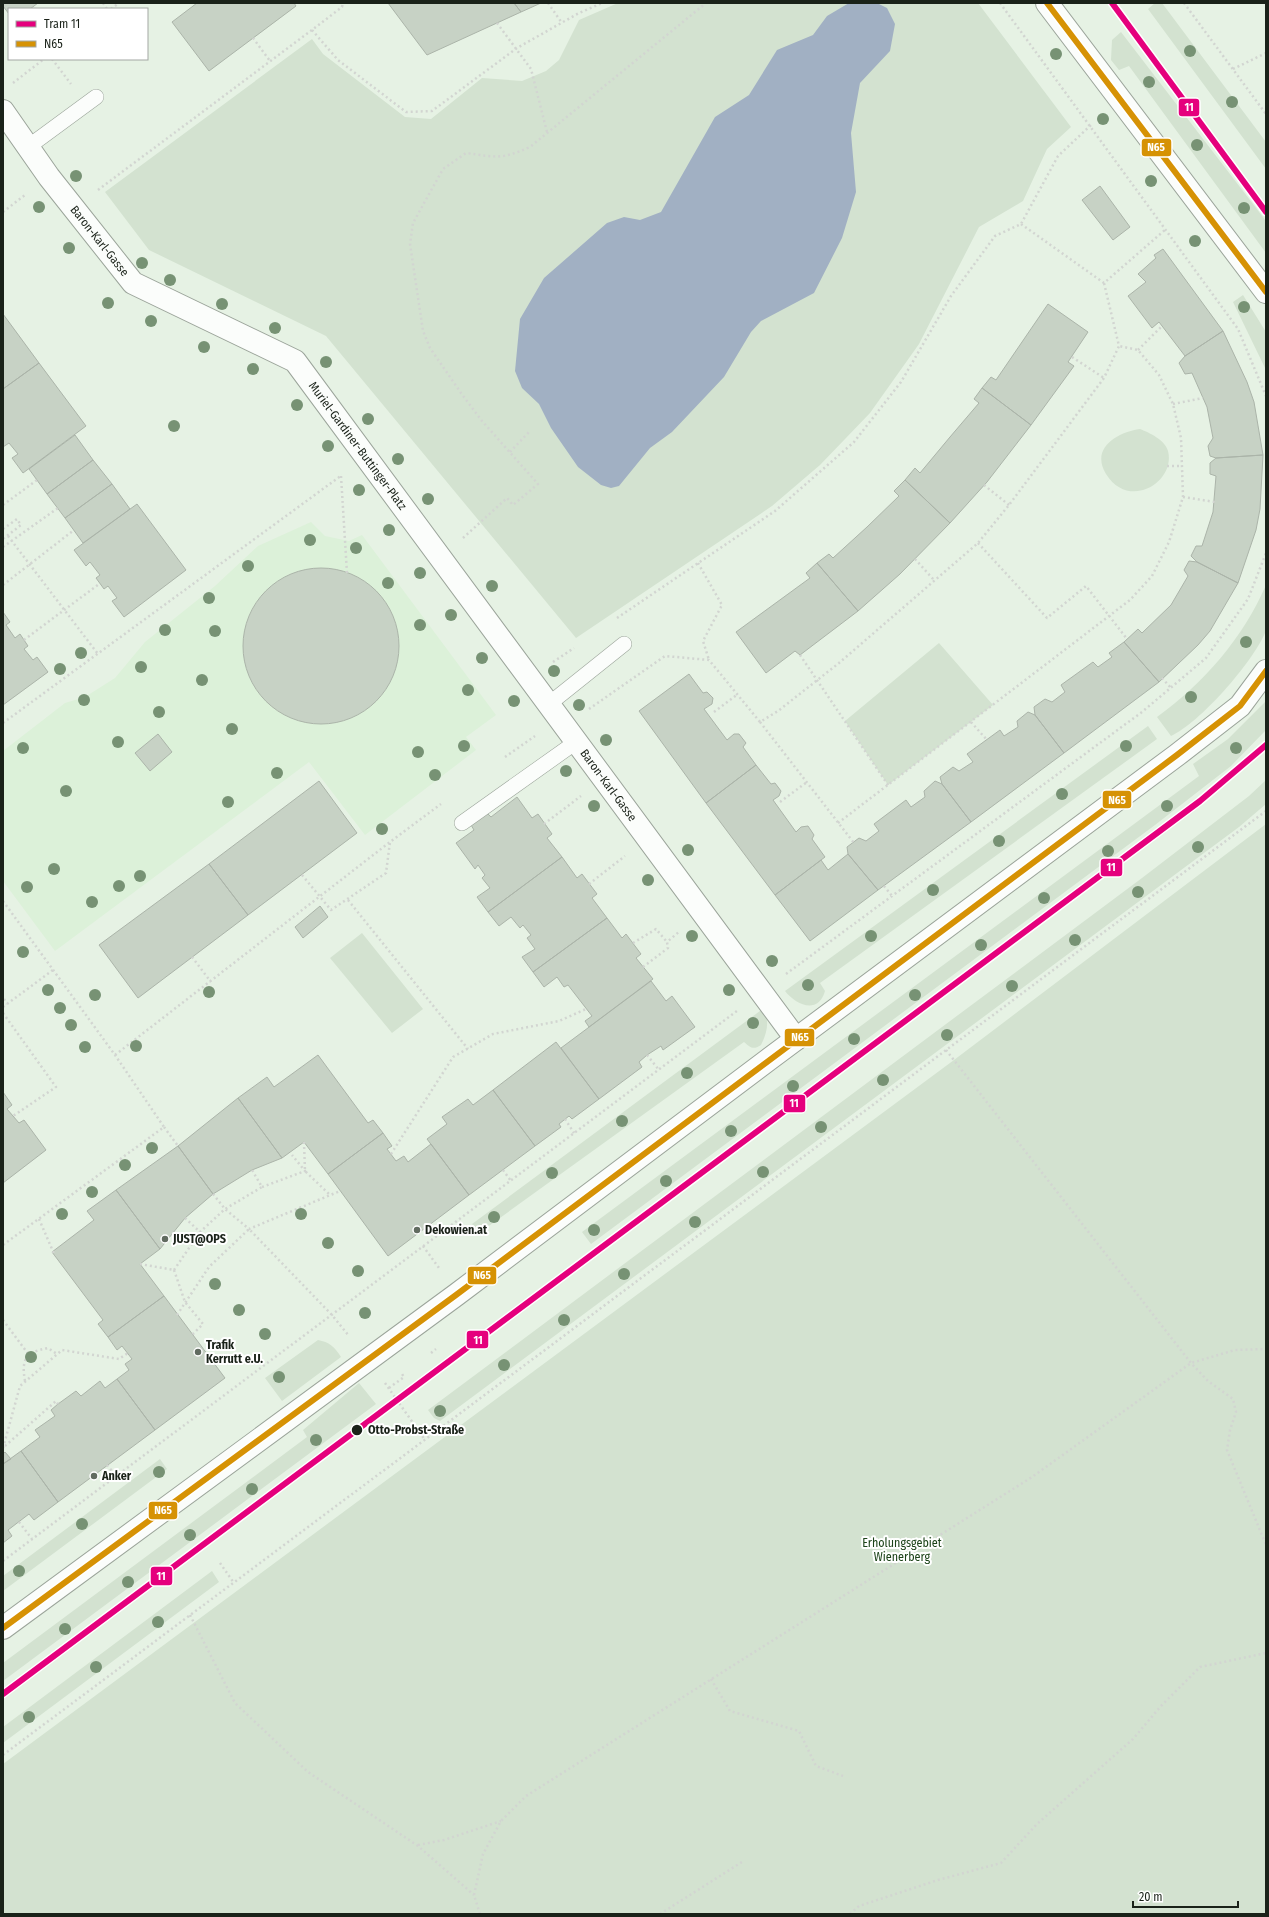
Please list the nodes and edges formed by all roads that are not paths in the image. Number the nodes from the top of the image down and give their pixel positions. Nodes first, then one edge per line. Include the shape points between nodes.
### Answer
1 (1047, 3) edge
2 (96, 97) dead end
3 (3, 111) edge
4 (28, 148) junction
5 (1266, 292) edge
6 (296, 361) joint
7 (421, 531) joint
8 (624, 644) dead end
9 (1266, 671) edge
10 (562, 722) junction
11 (462, 823) dead end
12 (796, 1039) junction
13 (3, 1628) edge

1 - 5 street
2 - 4 lane
3 - 4 street, Baron-Karl-Gasse
4 - 6 street, Baron-Karl-Gasse via 133,283
6 - 7 street, Muriel-Gardiner-Buttinger-Platz
7 - 10 street, Baron-Karl-Gasse
8 - 10 lane
9 - 12 street via 1240,706 1189,746
10 - 11 lane
10 - 12 street, Baron-Karl-Gasse
12 - 13 street via 456,1295

